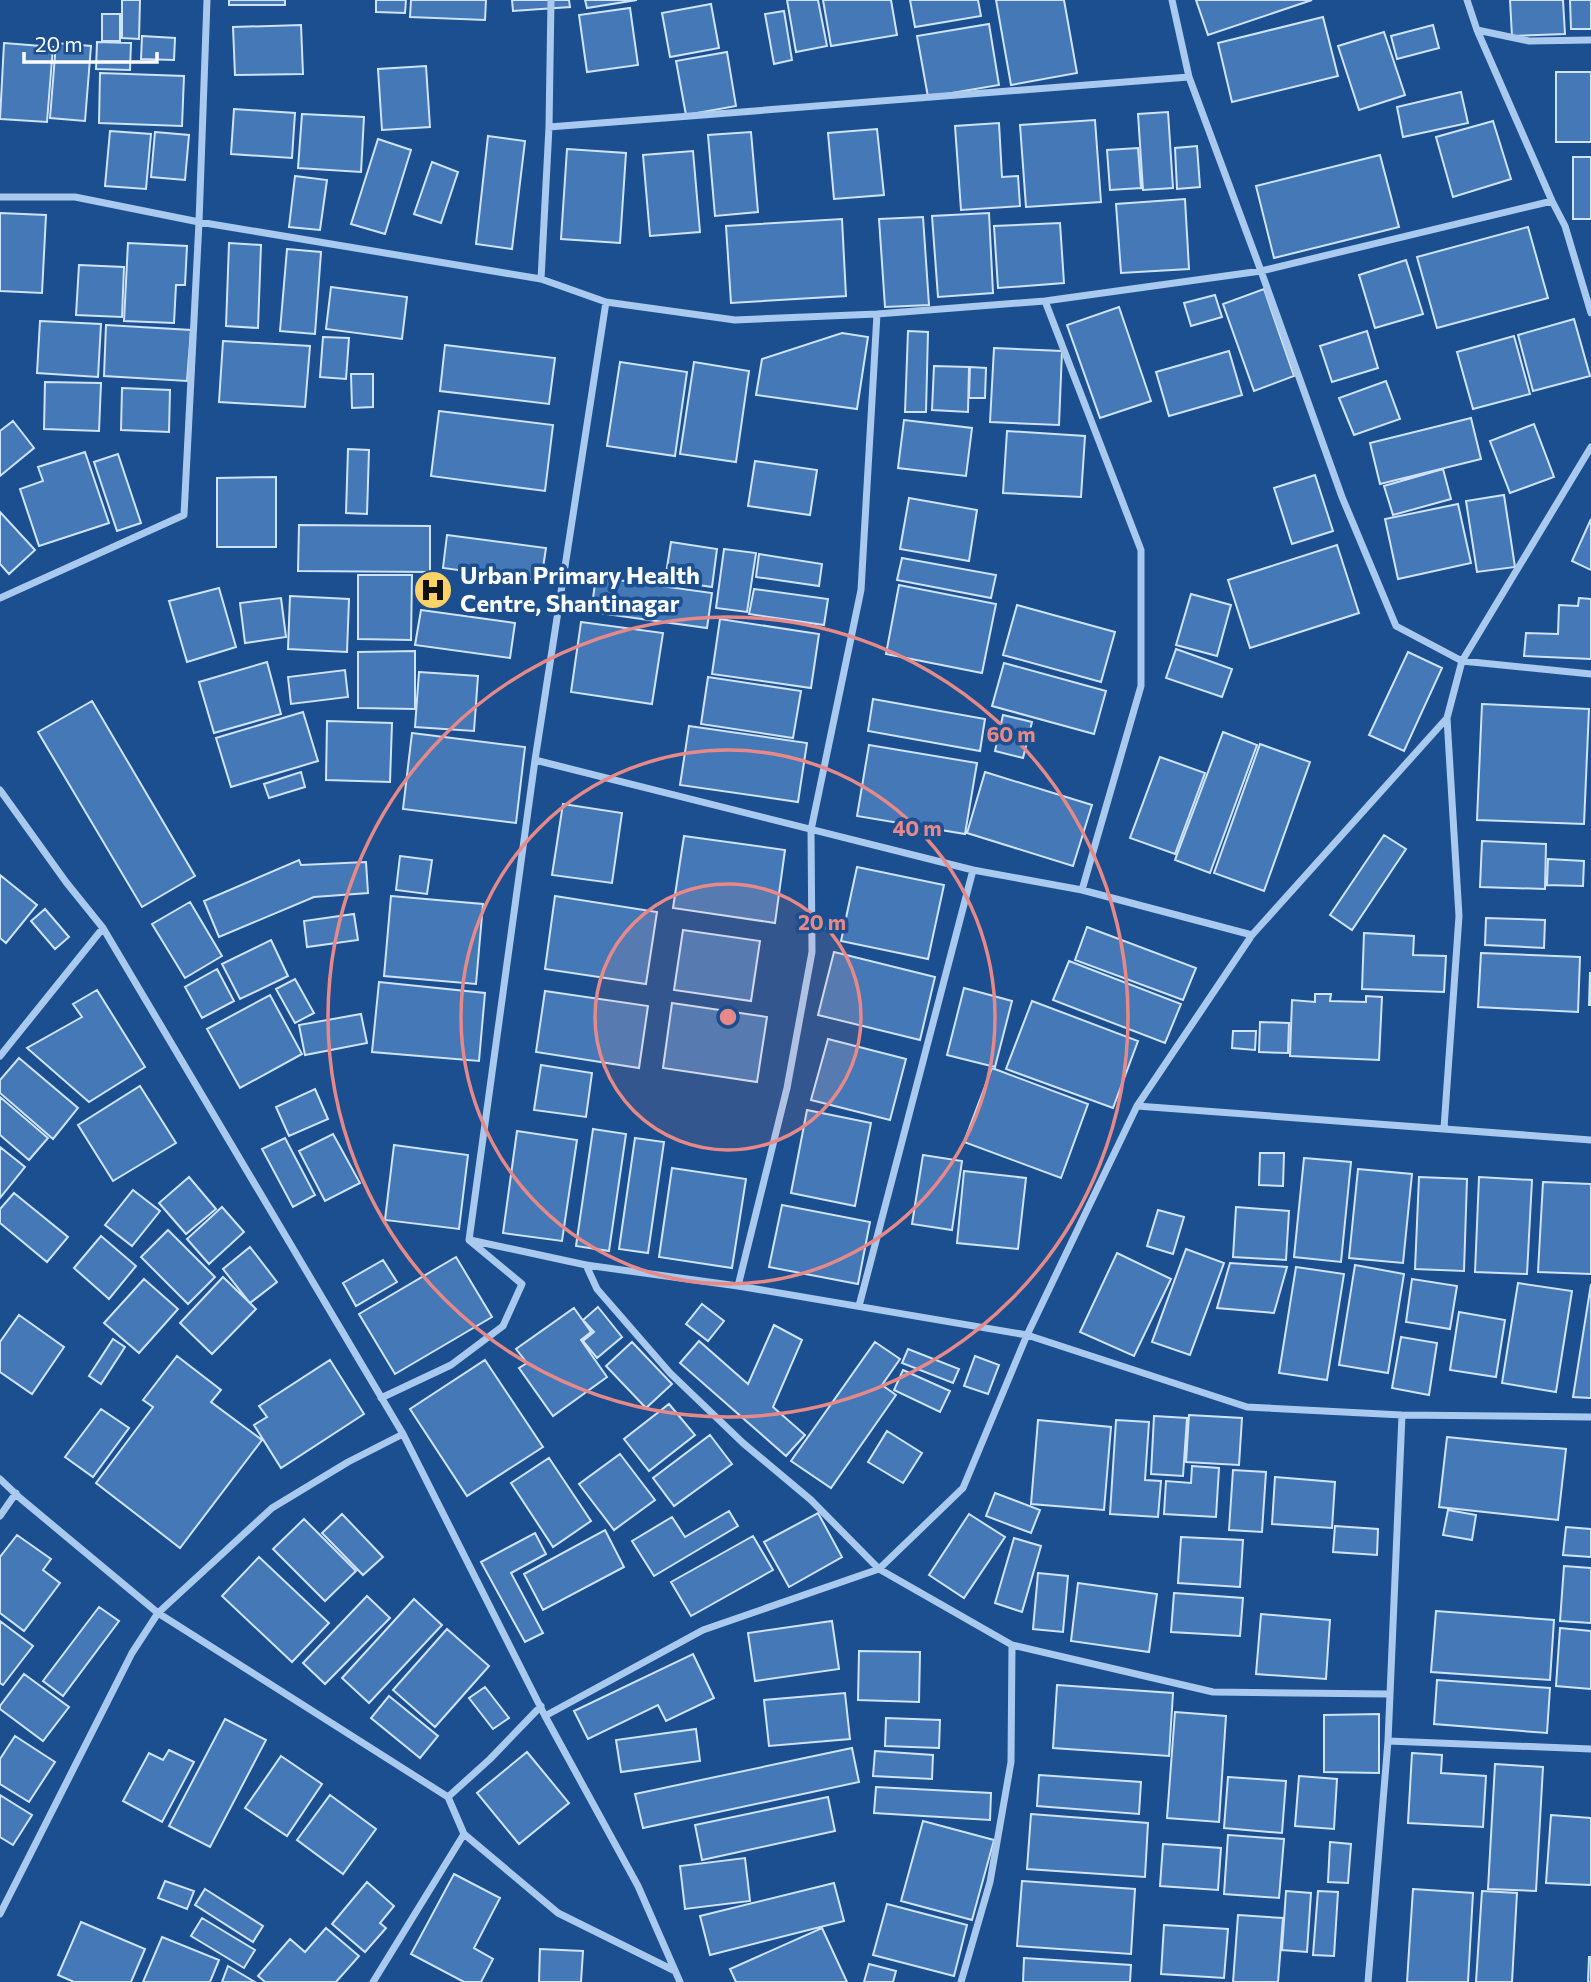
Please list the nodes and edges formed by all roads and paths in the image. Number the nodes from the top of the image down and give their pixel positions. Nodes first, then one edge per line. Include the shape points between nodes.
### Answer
1 (207, 0) edge
2 (551, 0) edge
3 (1172, 0) edge
4 (1467, 0) edge
5 (1477, 30) junction
6 (1591, 40) edge
7 (1189, 78) junction
8 (549, 127) junction
9 (0, 197) edge
10 (1552, 201) junction
11 (199, 222) junction
12 (1261, 271) junction
13 (541, 279) junction
14 (1045, 300) junction
15 (606, 302) junction
16 (1591, 313) edge
17 (877, 314) junction
18 (1591, 447) edge
19 (0, 598) edge
20 (1462, 661) junction
21 (1591, 674) edge
22 (1447, 718) junction
23 (535, 760) junction
24 (0, 790) edge
25 (811, 830) junction
26 (973, 870) junction
27 (1082, 890) junction
28 (103, 928) junction
29 (1251, 934) junction
30 (0, 1056) edge
31 (1137, 1106) junction
32 (1444, 1128) junction
33 (1591, 1140) edge
34 (469, 1240) junction
35 (586, 1265) junction
36 (738, 1286) junction
37 (859, 1306) junction
38 (1027, 1335) junction
39 (381, 1398) junction
40 (1402, 1415) junction
41 (1591, 1417) edge
42 (402, 1434) junction
43 (0, 1479) edge
44 (16, 1493) junction
45 (0, 1516) edge
46 (879, 1569) junction
47 (158, 1613) junction
48 (1012, 1645) junction
49 (1389, 1694) junction
50 (541, 1706) junction
51 (545, 1716) junction
52 (1388, 1741) junction
53 (1591, 1749) edge
54 (448, 1797) junction
55 (464, 1834) junction
56 (0, 1914) edge
57 (675, 1971) junction
58 (373, 1982) edge
59 (680, 1982) edge
60 (961, 1982) edge
61 (1368, 1982) edge

1 - 11 street
2 - 8 street
3 - 7 street
4 - 5 street
5 - 6 street via 1529,41
5 - 10 street
7 - 8 street
7 - 12 street
8 - 13 street
9 - 11 street via 75,197
10 - 12 street
10 - 16 street via 1565,226
11 - 13 street
11 - 19 street via 184,515
12 - 14 street
12 - 20 street via 1342,497 1396,626
13 - 15 street
14 - 17 street
14 - 27 street via 1141,550 1141,686
15 - 17 street via 735,320
15 - 23 street
17 - 25 street via 861,590
18 - 20 street
20 - 21 street
20 - 22 street
22 - 29 street
22 - 32 street via 1459,916
23 - 25 street
23 - 34 street
24 - 28 street
25 - 26 street
25 - 36 street via 812,953 787,1088
26 - 27 street
26 - 37 street
27 - 29 street
28 - 30 street
28 - 39 street
29 - 31 street
31 - 32 street
31 - 38 street
32 - 33 street
34 - 35 street
34 - 39 street via 522,1284 503,1326 451,1365
35 - 36 street
35 - 46 street via 597,1289 670,1373 811,1500
36 - 37 street
37 - 38 street
38 - 40 street via 1247,1407
38 - 46 street via 963,1488
39 - 42 street
40 - 41 street
40 - 49 street
42 - 47 street via 272,1508
42 - 50 street
43 - 44 street
44 - 45 street
44 - 47 street
46 - 48 street
46 - 51 street via 703,1630
47 - 54 street
47 - 56 street via 132,1653
48 - 49 street via 1213,1692
48 - 60 street via 1011,1762 990,1882
49 - 52 street
50 - 51 street
50 - 54 street
51 - 57 street via 638,1886
52 - 53 street
52 - 61 street
54 - 55 street
55 - 57 street via 558,1913
55 - 58 street
57 - 59 street

